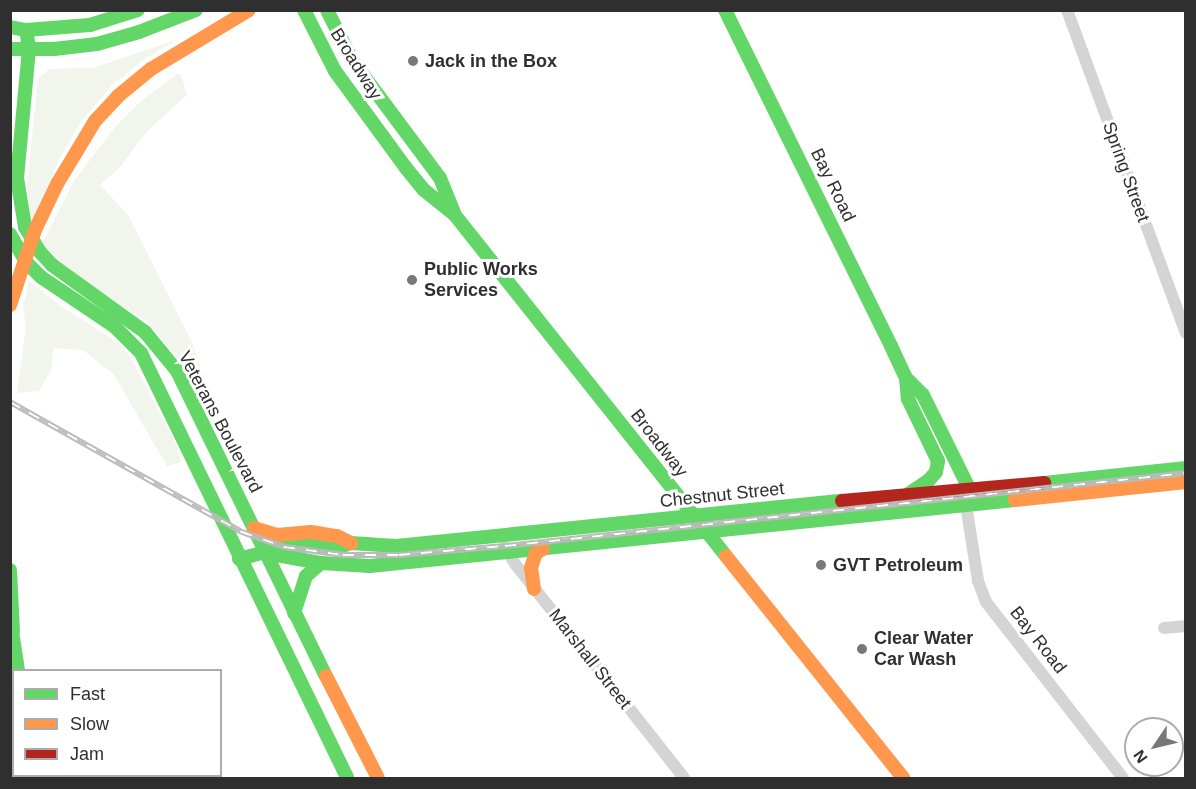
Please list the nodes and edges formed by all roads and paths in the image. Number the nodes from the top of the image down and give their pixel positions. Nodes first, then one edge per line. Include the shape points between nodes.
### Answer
1 (30, 10) edge
2 (138, 10) edge
3 (196, 10) edge
4 (249, 10) edge
5 (304, 10) edge
6 (327, 10) edge
7 (725, 10) edge
8 (1067, 10) edge
9 (10, 27) edge
10 (26, 30) junction
11 (10, 48) edge
12 (29, 49) junction
13 (454, 214) junction
14 (10, 234) edge
15 (10, 305) edge
16 (1185, 333) edge
17 (906, 378) junction
18 (1185, 468) edge
19 (1185, 482) edge
20 (970, 490) junction
21 (908, 494) junction
22 (966, 505) junction
23 (694, 517) junction
24 (254, 528) junction
25 (707, 532) junction
26 (501, 536) junction
27 (351, 543) junction
28 (543, 549) junction
29 (264, 553) junction
30 (507, 553) junction
31 (239, 559) junction
32 (321, 563) junction
33 (10, 570) edge
34 (534, 589) junction
35 (294, 613) junction
36 (12, 624) edge
37 (1185, 626) edge
38 (1164, 628) dead end
39 (18, 669) edge
40 (347, 778) edge
41 (378, 778) edge
42 (684, 778) edge
43 (903, 778) edge
44 (1123, 778) edge

1 - 10 main road
2 - 10 main road via 90,25
3 - 12 main road via 97,44
4 - 15 main road via 151,69 118,96 83,137 44,210
5 - 13 main road, Broadway via 335,71 390,147 424,190
6 - 13 main road, Broadway via 352,60 440,178
7 - 17 main road, Bay Road
8 - 16 street, Spring Street
9 - 10 main road
10 - 11 main road
10 - 12 main road, Veterans Boulevard
11 - 12 main road
12 - 24 main road, Veterans Boulevard via 17,178 25,227 52,265 130,320 168,359
13 - 23 main road, Broadway
14 - 31 main road via 41,277 116,327 141,353
17 - 20 main road, Bay Road via 923,395
17 - 21 main road, Bay Road via 908,399 938,461 929,480
18 - 20 main road, Chestnut Street
19 - 22 main road, Chestnut Street
20 - 21 main road, Chestnut Street
21 - 23 main road, Chestnut Street
22 - 25 main road, Chestnut Street
22 - 44 street, Bay Road via 978,581 986,602
23 - 25 main road, Broadway
23 - 26 main road, Chestnut Street
24 - 27 main road via 277,535 310,532 338,536
24 - 29 main road, Veterans Boulevard
25 - 28 main road, Chestnut Street
25 - 43 main road, Broadway
26 - 27 main road, Chestnut Street via 396,546
26 - 30 street, Marshall Street
27 - 29 main road, Chestnut Street via 337,548 284,547
28 - 30 main road, Chestnut Street
28 - 34 main road via 536,553 531,568
29 - 31 main road, Chestnut Street
29 - 32 main road, Chestnut Street
29 - 35 main road, Veterans Boulevard
30 - 32 main road, Chestnut Street via 370,566
30 - 34 street, Marshall Street
31 - 40 main road
32 - 35 main road via 306,576
33 - 36 main road
34 - 42 street, Marshall Street
35 - 41 main road, Veterans Boulevard
36 - 39 main road
37 - 38 street

